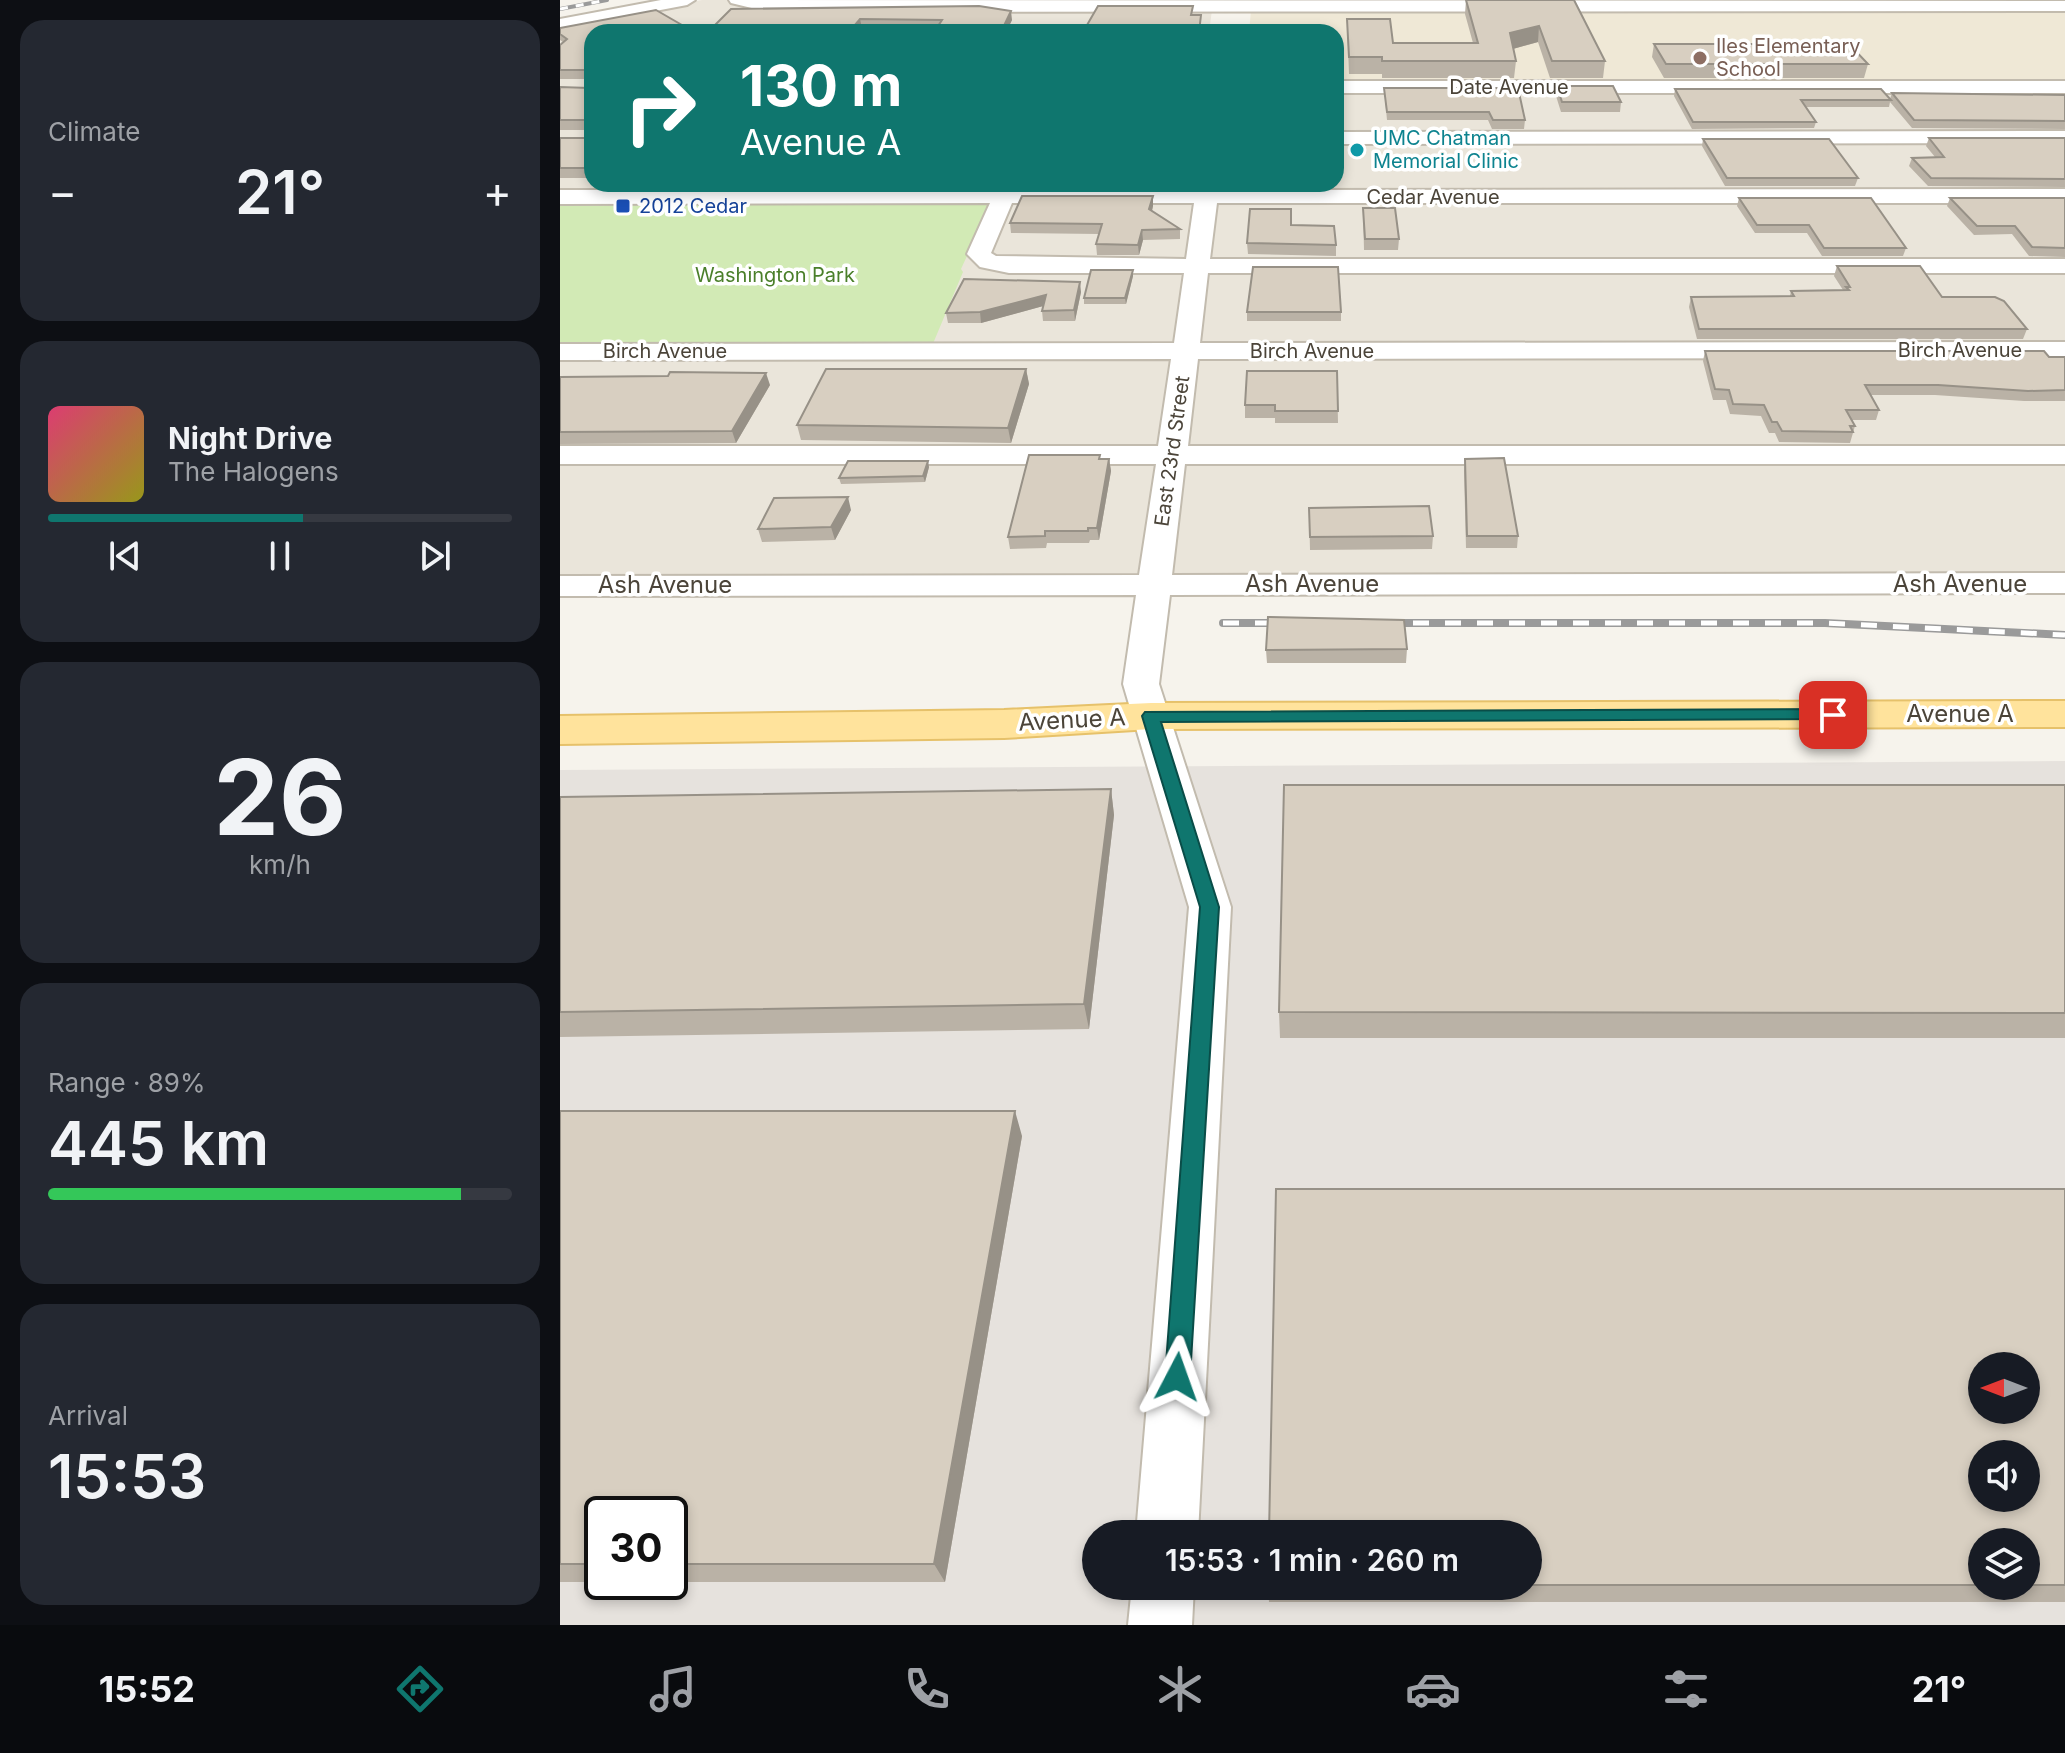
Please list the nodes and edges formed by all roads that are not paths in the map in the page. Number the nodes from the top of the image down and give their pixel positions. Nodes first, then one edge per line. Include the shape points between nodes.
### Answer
1 (687, 0) edge
2 (737, 0) edge
3 (1075, 3) edge
4 (2065, 6) edge
5 (1233, 9) edge
6 (599, 16) junction
7 (560, 24) edge
8 (612, 24) edge
9 (1344, 87) edge
10 (2065, 87) edge
11 (2065, 137) edge
12 (1344, 138) edge
13 (1386, 174) dead end
14 (1150, 192) edge
15 (1208, 192) edge
16 (1323, 192) edge
17 (2065, 196) edge
18 (560, 197) edge
19 (1004, 197) junction
20 (1390, 197) junction
21 (1197, 266) junction
22 (2065, 266) edge
23 (2065, 350) edge
24 (1185, 351) junction
25 (560, 352) edge
26 (1171, 454) junction
27 (560, 455) edge
28 (2065, 455) edge
29 (2065, 583) edge
30 (1153, 585) junction
31 (560, 586) edge
32 (2065, 714) edge
33 (1151, 716) junction
34 (560, 730) edge
35 (1168, 1520) edge
36 (1162, 1600) edge
37 (1160, 1625) edge

1 - 6 street
2 - 3 street via 768,7
3 - 5 street
4 - 5 street
6 - 7 street
6 - 8 street
9 - 10 street, Date Avenue
11 - 12 street
13 - 20 street
14 - 19 street, Cedar Avenue
15 - 21 street, East 23rd Street
16 - 20 street, Cedar Avenue
17 - 20 street, Cedar Avenue
18 - 19 street, Cedar Avenue
19 - 21 street via 979,254 988,262
21 - 22 street
21 - 24 street, East 23rd Street
23 - 24 street, Birch Avenue
24 - 25 street, Birch Avenue
24 - 26 street, East 23rd Street
26 - 27 street
26 - 28 street
26 - 30 street, East 23rd Street
29 - 30 street, Ash Avenue
30 - 31 street, Ash Avenue
30 - 33 street, East 23rd Street via 1141,684
32 - 33 main road, Avenue A
33 - 34 main road, Avenue A via 1004,724
33 - 35 street, East 23rd Street via 1210,907
36 - 37 street

